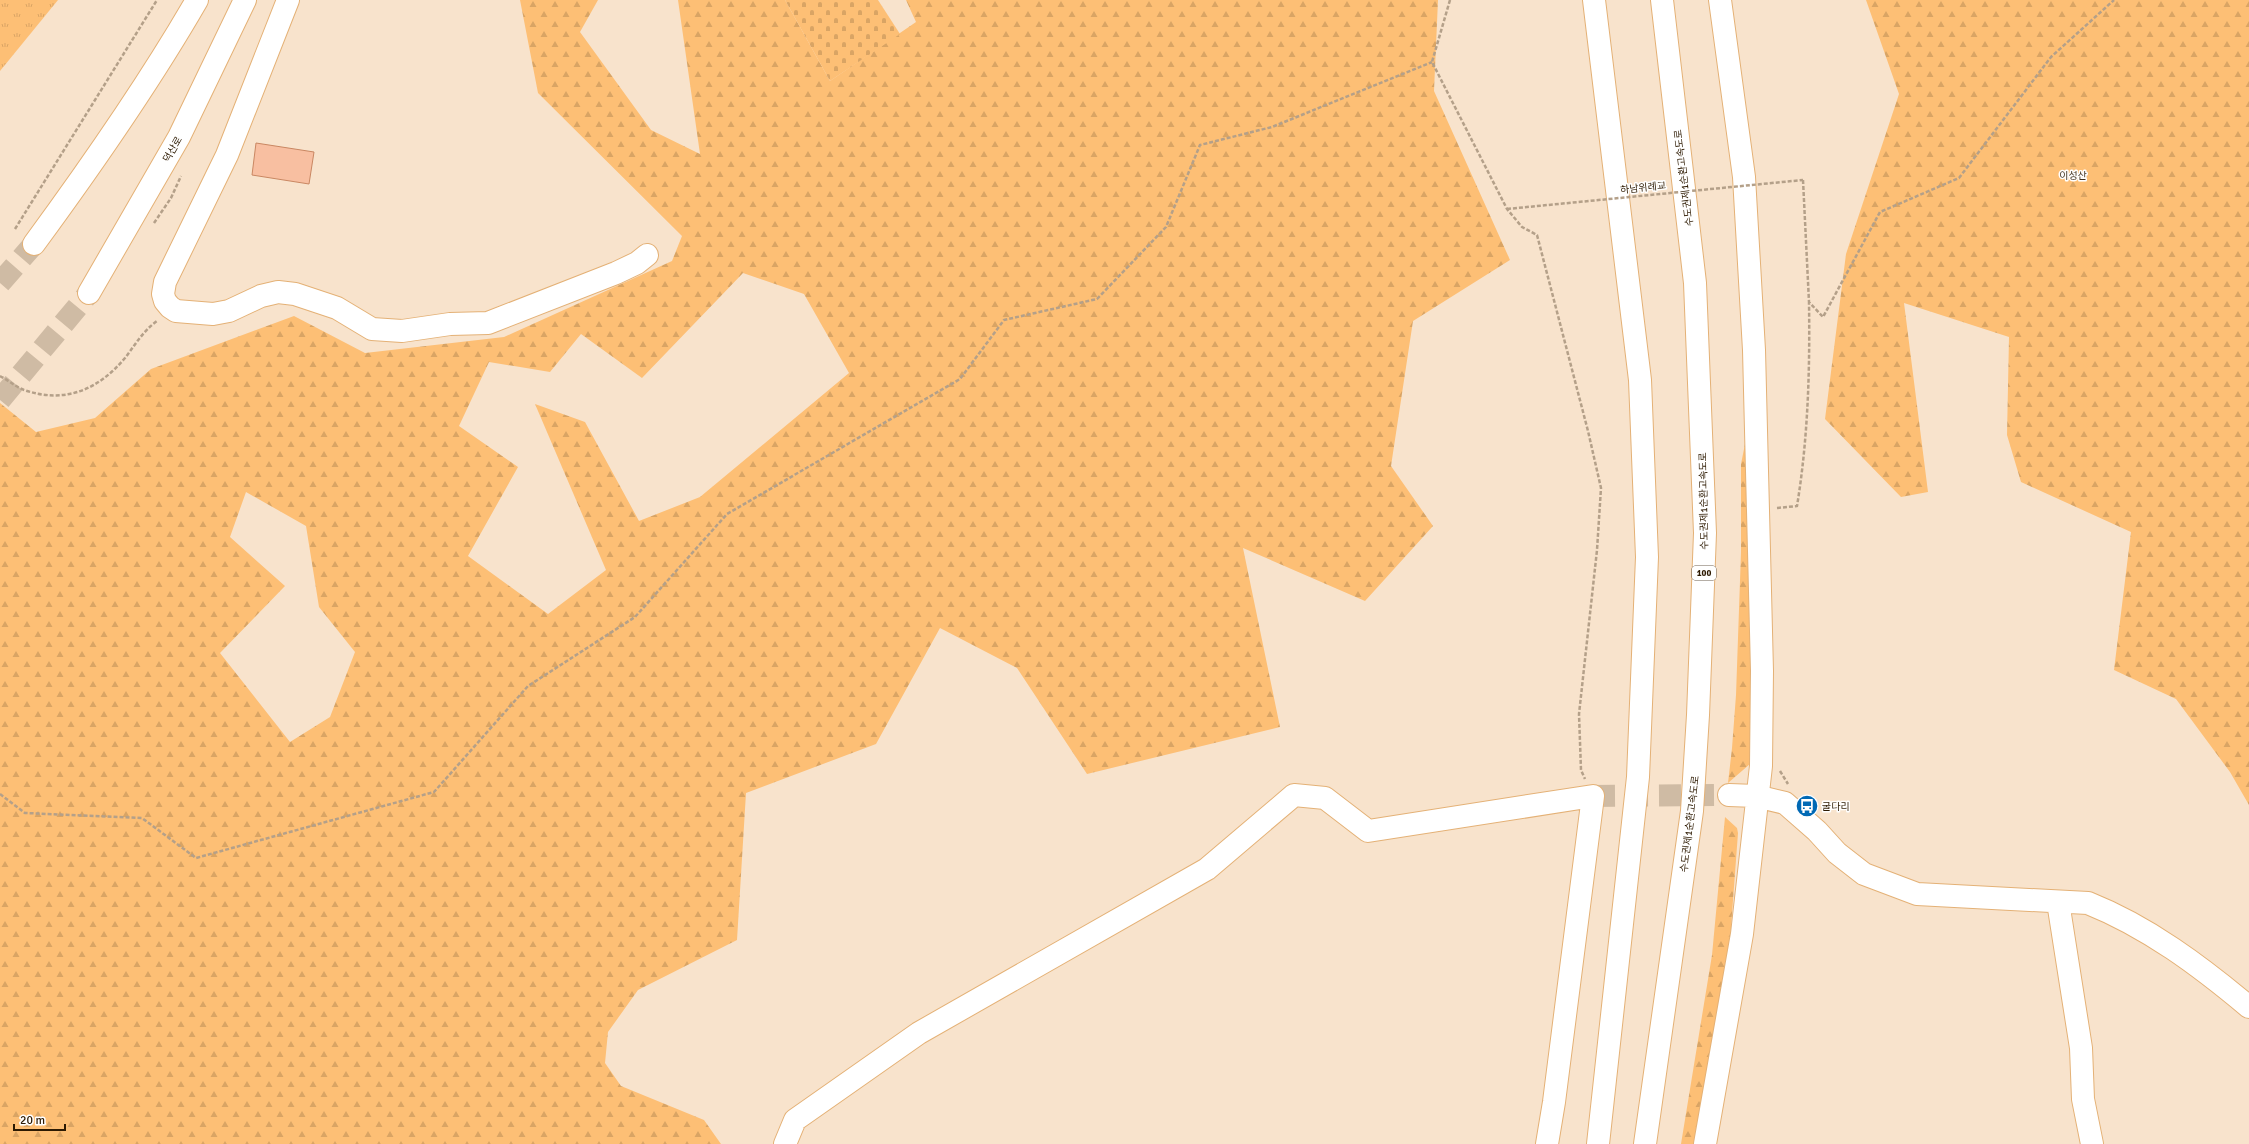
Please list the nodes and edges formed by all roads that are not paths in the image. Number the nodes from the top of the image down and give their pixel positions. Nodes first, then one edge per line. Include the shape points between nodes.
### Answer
1 (197, 0) edge
2 (245, 0) edge
3 (288, 0) edge
4 (1594, 0) edge
5 (1662, 0) edge
6 (1720, 0) edge
7 (34, 244) tunnel mouth
8 (647, 255) dead end
9 (89, 293) tunnel mouth
10 (1729, 795) tunnel mouth
11 (1756, 796) junction
12 (2058, 902) junction
13 (2249, 1007) edge
14 (785, 1144) edge
15 (1547, 1144) edge
16 (1598, 1144) edge
17 (1645, 1144) edge
18 (1705, 1144) edge
19 (2092, 1144) edge

1 - 7 main road via 172,45 91,167
2 - 9 main road, 덕산로 via 179,137
3 - 8 main road via 227,155 165,282 163,294 170,307 176,311 213,314 229,311 261,296 278,292 295,294 337,308 372,329 402,330 450,324 488,323 616,273
4 - 16 main road via 1640,380 1647,557 1638,777
5 - 17 main road, 수도권제1순환고속도로 / 100 via 1695,283 1705,534 1692,805
6 - 11 main road via 1744,177 1754,350 1762,710 1761,766
10 - 11 main road
11 - 12 main road via 1785,803 1837,853 1864,874 1917,894
11 - 18 main road via 1742,934
12 - 13 main road via 2088,903 2142,928
12 - 19 main road via 2081,1048 2083,1099
14 - 15 main road via 795,1120 919,1033 1207,869 1294,795 1325,798 1368,831 1593,796

